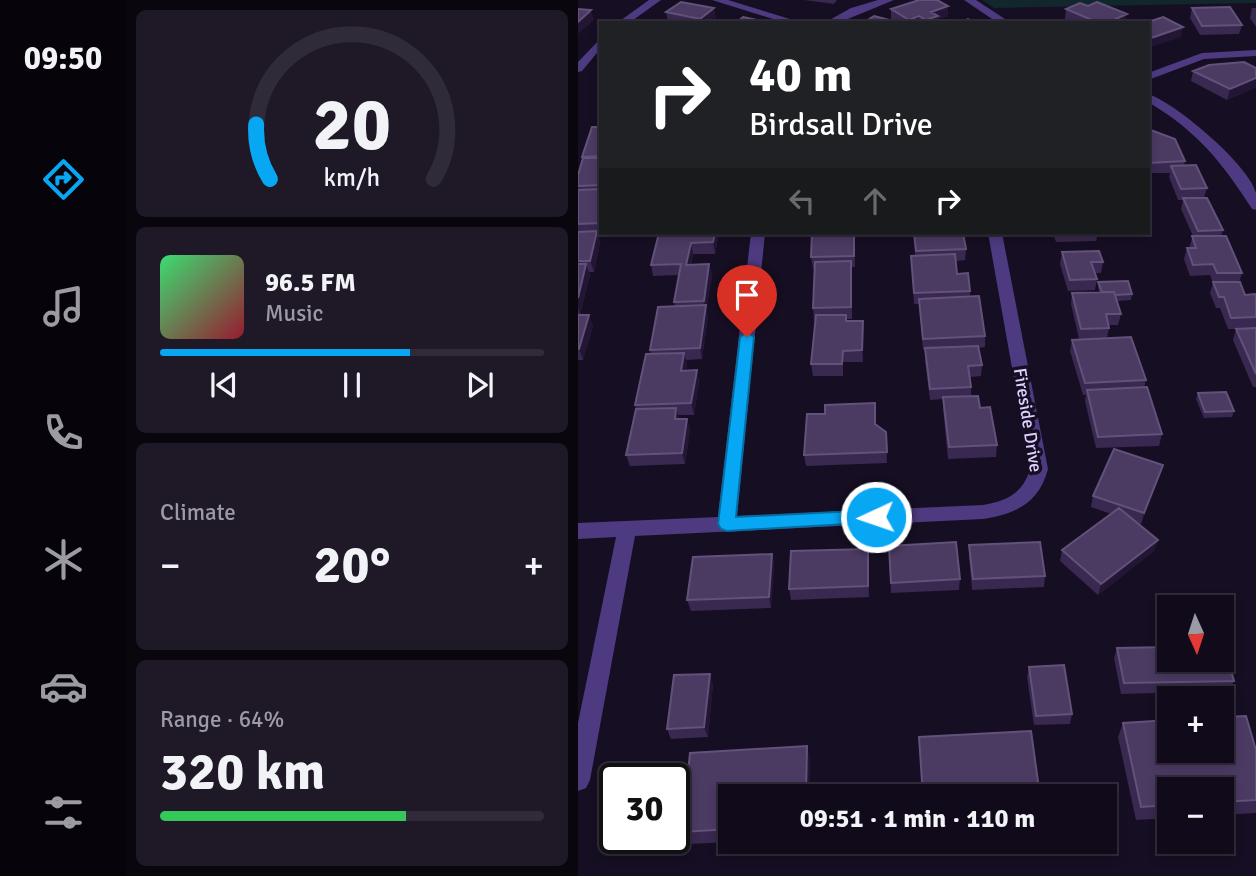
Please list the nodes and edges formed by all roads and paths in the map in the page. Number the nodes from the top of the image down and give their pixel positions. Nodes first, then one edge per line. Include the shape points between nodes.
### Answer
1 (656, 0) edge
2 (717, 0) edge
3 (889, 0) edge
4 (969, 0) edge
5 (625, 21) edge
6 (791, 21) edge
7 (833, 21) edge
8 (1003, 21) edge
9 (599, 43) edge
10 (1256, 53) edge
11 (578, 69) edge
12 (1150, 76) edge
13 (1150, 98) edge
14 (1242, 178) junction
15 (1256, 178) edge
16 (1256, 206) edge
17 (758, 235) edge
18 (994, 235) edge
19 (727, 524) junction
20 (627, 529) junction
21 (578, 531) edge
22 (578, 780) edge

1 - 5 street
2 - 6 street
3 - 7 street
4 - 8 street
9 - 11 street
10 - 12 street via 1202,56
13 - 14 street via 1206,138
14 - 15 street
14 - 16 street
17 - 19 street
18 - 19 street, Fireside Drive via 1039,469 1026,496 1015,505 983,512
19 - 20 street, Fireside Drive
20 - 21 street, Fireside Drive
20 - 22 street

